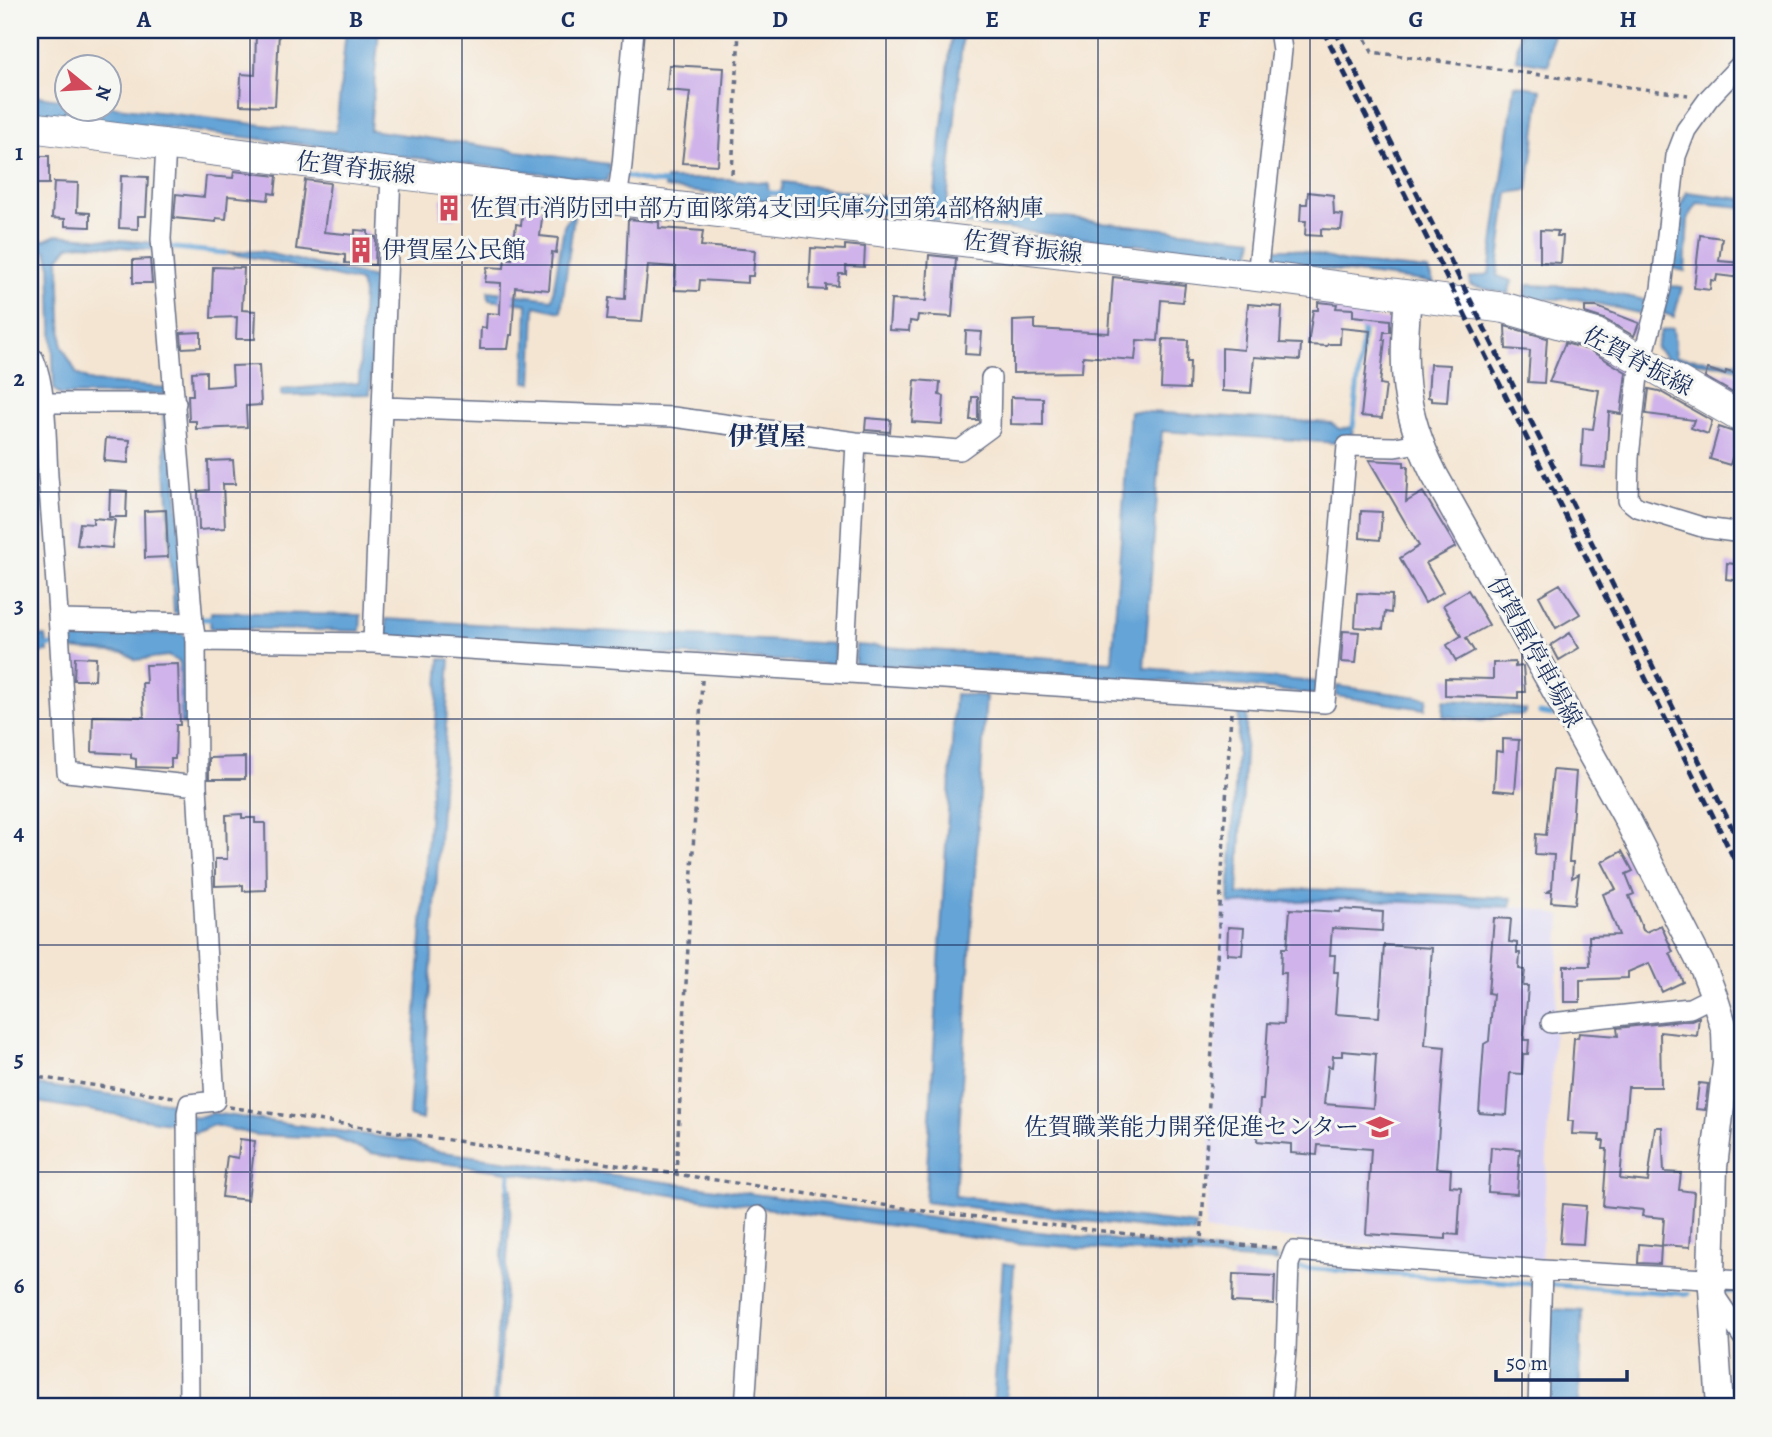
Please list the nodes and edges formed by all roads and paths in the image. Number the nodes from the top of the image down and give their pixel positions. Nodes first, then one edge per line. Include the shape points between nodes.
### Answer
1 (634, 30) edge
2 (739, 30) edge
3 (1279, 30) edge
4 (1361, 30) edge
5 (1742, 63) edge
6 (1709, 98) junction
7 (30, 127) edge
8 (166, 145) junction
9 (391, 173) junction
10 (732, 174) dead end
11 (617, 193) junction
12 (1256, 276) junction
13 (1408, 296) junction
14 (30, 358) edge
15 (1643, 360) junction
16 (991, 377) dead end
17 (168, 403) junction
18 (43, 404) junction
19 (383, 407) junction
20 (1742, 418) edge
21 (856, 442) junction
22 (1419, 443) junction
23 (1742, 533) edge
24 (60, 626) junction
25 (374, 630) junction
26 (194, 632) junction
27 (703, 664) junction
28 (844, 673) junction
29 (1231, 696) junction
30 (197, 786) junction
31 (1714, 996) junction
32 (1551, 1023) dead end
33 (30, 1076) edge
34 (215, 1101) junction
35 (188, 1114) junction
36 (676, 1174) junction
37 (758, 1216) dead end
38 (1201, 1242) junction
39 (1294, 1251) junction
40 (1542, 1270) junction
41 (1742, 1281) edge
42 (1712, 1287) junction
43 (1742, 1336) edge
44 (189, 1407) edge
45 (745, 1407) edge
46 (1281, 1407) edge
47 (1538, 1407) edge
48 (1720, 1407) edge

1 - 11 street
2 - 10 path
3 - 12 street via 1282,50
4 - 6 path via 1372,52
5 - 6 street
6 - 15 street via 1686,130 1676,156 1661,289
7 - 8 main road, 佐賀脊振線
8 - 9 main road, 佐賀脊振線
8 - 17 street via 162,247
9 - 11 main road, 佐賀脊振線
9 - 19 street
11 - 12 main road, 佐賀脊振線
12 - 13 main road, 佐賀脊振線
13 - 15 main road, 佐賀脊振線 via 1505,308 1543,318 1596,334
13 - 22 main road, 伊賀屋停車場線 via 1403,359 1406,395
14 - 18 street via 38,367
15 - 20 main road, 佐賀脊振線
15 - 23 street via 1636,390 1628,500 1637,508 1704,528
16 - 21 street via 990,428 960,450
17 - 18 street
17 - 26 street
18 - 24 street
19 - 21 street via 673,417
19 - 25 street
21 - 28 street
22 - 29 street via 1347,446 1325,703
22 - 31 main road, 伊賀屋停車場線 via 1625,815
24 - 26 street via 172,623
24 - 30 street via 66,772
25 - 26 street
25 - 27 street via 444,647
26 - 30 street
27 - 28 street
27 - 36 path
28 - 29 street
29 - 38 path
30 - 34 street
31 - 32 street via 1690,1008
31 - 42 main road, 伊賀屋停車場線 via 1725,1031 1726,1063 1714,1167
33 - 35 path via 170,1096
34 - 35 street
34 - 36 path
35 - 44 street
36 - 38 path via 916,1210
37 - 45 street
38 - 39 path
39 - 40 street
39 - 46 street via 1289,1265
40 - 42 street
40 - 47 street
41 - 42 street
42 - 43 street
42 - 48 main road, 伊賀屋停車場線

